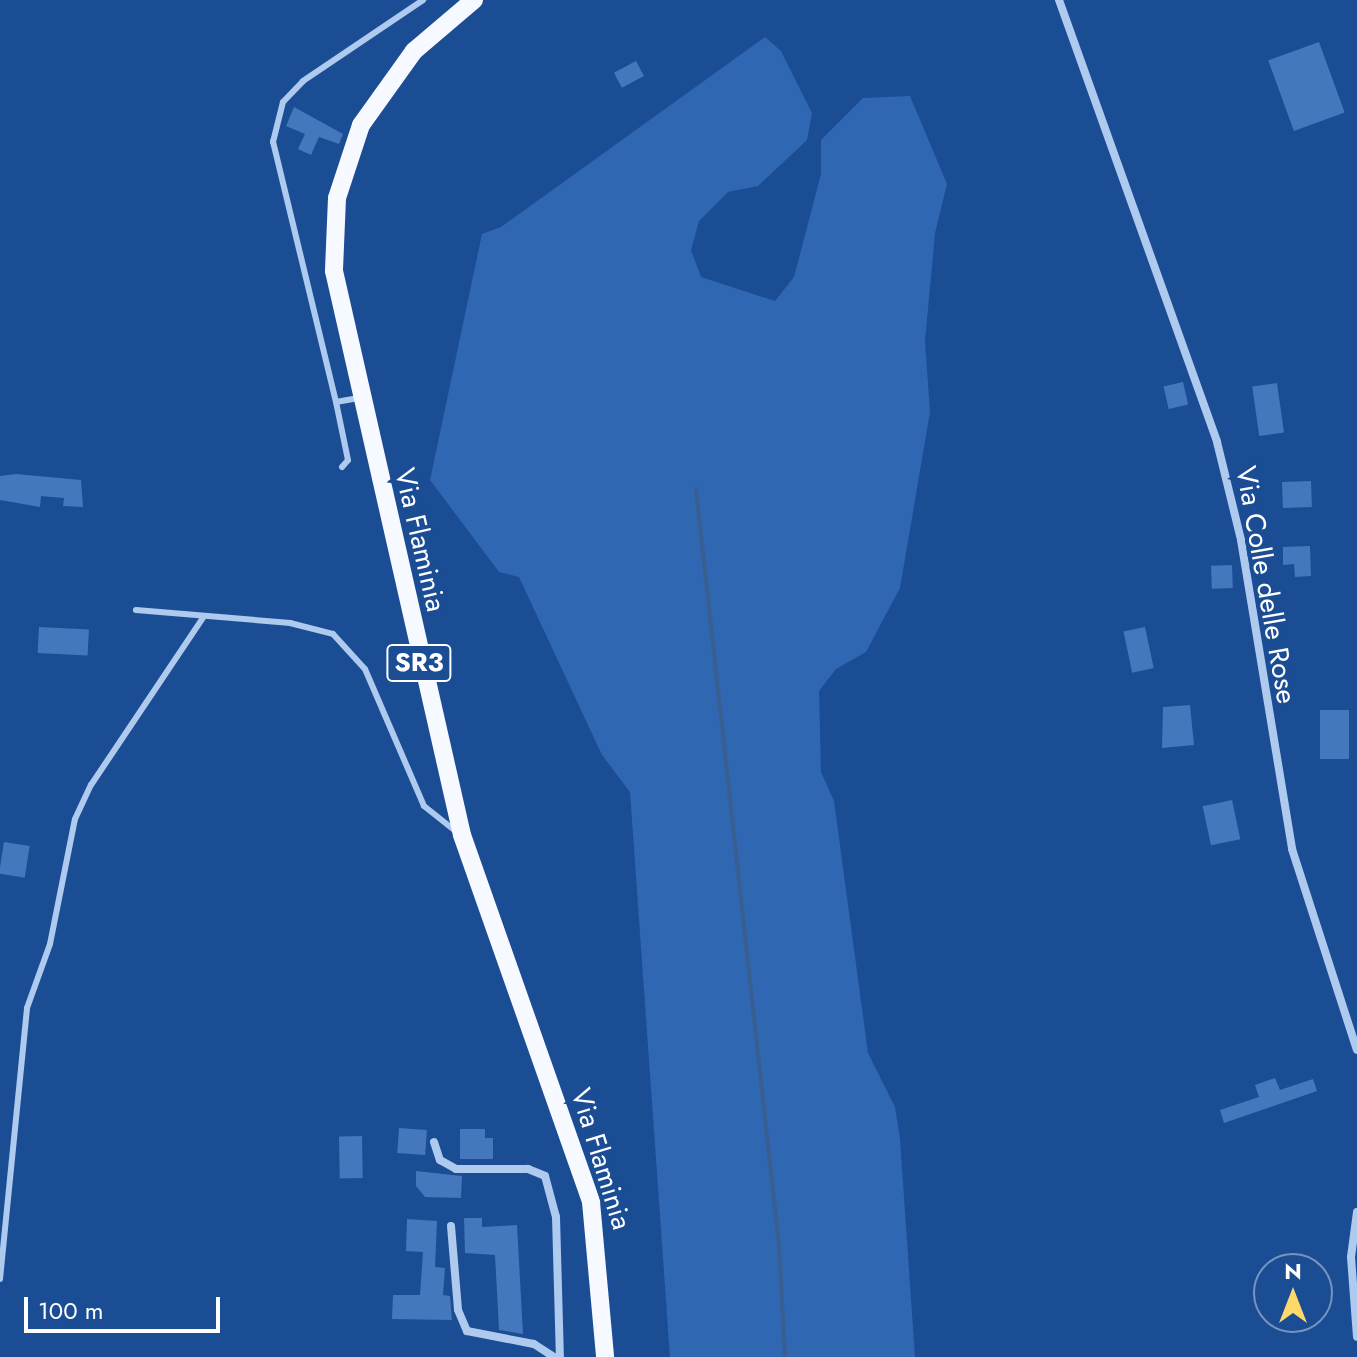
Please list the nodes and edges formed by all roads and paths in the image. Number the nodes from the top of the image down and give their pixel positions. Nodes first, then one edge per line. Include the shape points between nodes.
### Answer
1 (423, 0) edge
2 (474, 0) edge
3 (1059, 0) edge
4 (359, 398) junction
5 (336, 402) junction
6 (342, 467) dead end
7 (136, 610) dead end
8 (204, 616) junction
9 (462, 835) junction
10 (1357, 1050) edge
11 (434, 1142) dead end
12 (1357, 1212) edge
13 (451, 1226) dead end
14 (0, 1279) edge
15 (1357, 1337) edge
16 (557, 1357) edge
17 (605, 1357) edge

1 - 5 lane via 303,81 283,102 273,142
2 - 4 main road, Via Flaminia / SR3 via 422,42 385,88 361,125 341,182 334,271
3 - 10 street, Via Colle delle Rose via 1217,442 1241,540 1292,849
4 - 5 lane
4 - 9 main road, Via Flaminia / SR3
5 - 6 lane via 348,460
7 - 8 lane
8 - 9 lane via 304,625 346,643 365,669 424,806
8 - 14 lane via 91,785 75,819 50,944 27,1008
9 - 17 main road, Via Flaminia / SR3 via 591,1202
11 - 16 street via 440,1160 456,1169 528,1169 545,1176 556,1217
12 - 15 street via 1351,1257
13 - 16 street via 458,1310 467,1331 534,1344

